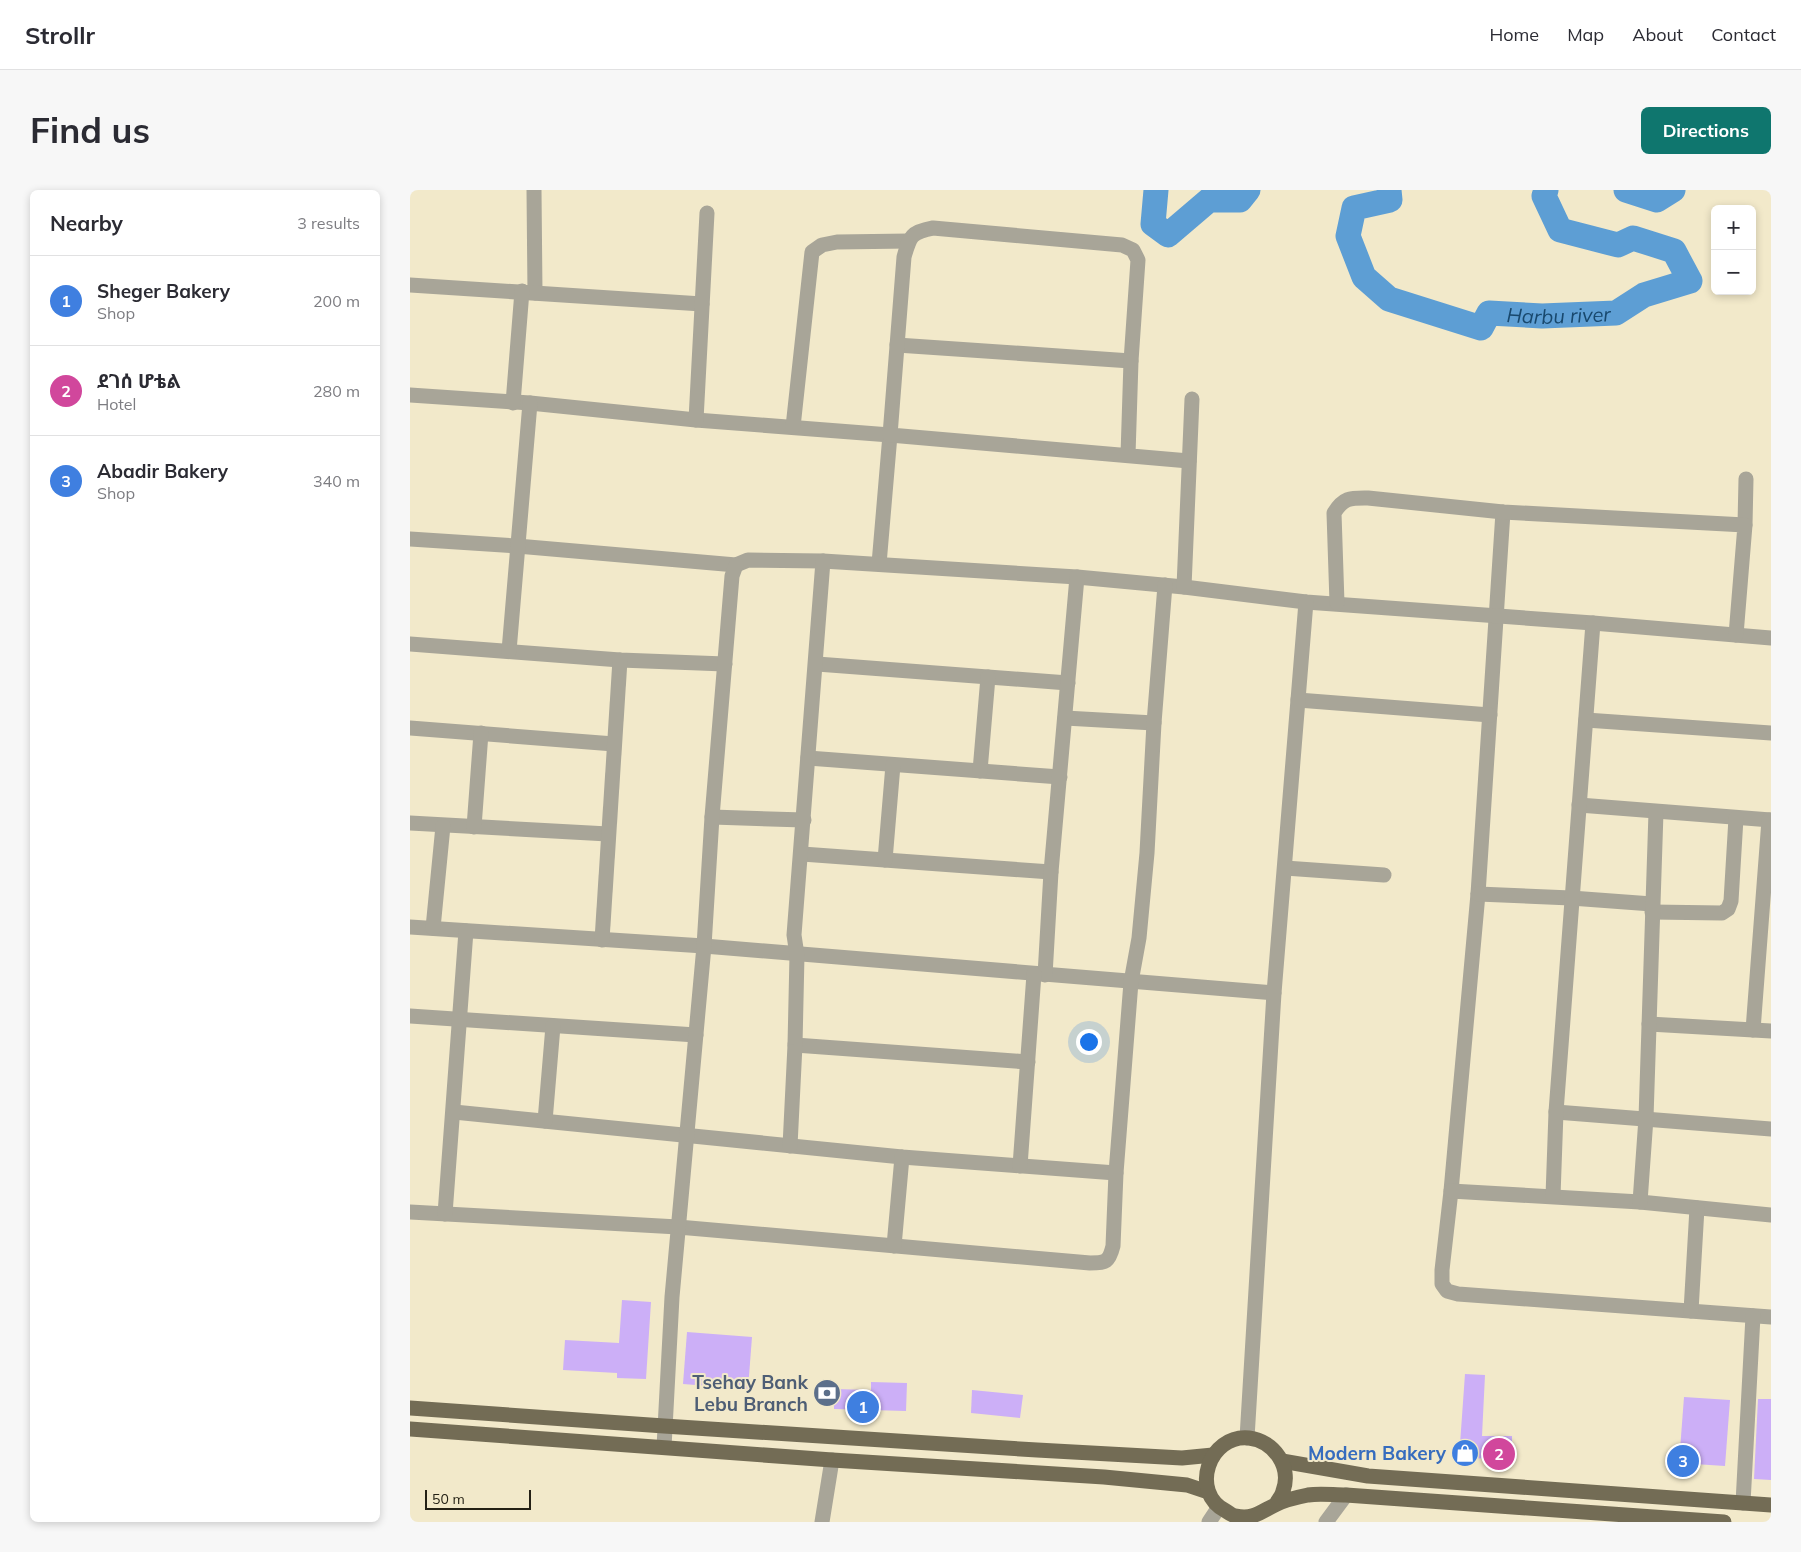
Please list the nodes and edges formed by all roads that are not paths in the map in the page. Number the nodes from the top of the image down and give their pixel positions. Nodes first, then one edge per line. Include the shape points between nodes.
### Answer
1 (534, 190) edge
2 (706, 213) dead end
3 (909, 240) junction
4 (410, 285) edge
5 (529, 292) junction
6 (702, 304) junction
7 (897, 345) junction
8 (1131, 361) junction
9 (410, 395) edge
10 (1192, 399) dead end
11 (513, 403) junction
12 (530, 404) junction
13 (696, 420) junction
14 (793, 427) junction
15 (890, 435) junction
16 (1128, 456) junction
17 (1188, 461) junction
18 (1746, 479) dead end
19 (1503, 512) junction
20 (1745, 525) junction
21 (410, 539) edge
22 (517, 546) junction
23 (823, 561) junction
24 (879, 564) junction
25 (736, 565) junction
26 (1077, 577) junction
27 (1165, 585) junction
28 (1184, 587) junction
29 (1306, 602) junction
30 (1336, 603) junction
31 (1496, 616) junction
32 (1593, 623) junction
33 (1736, 635) junction
34 (1771, 638) edge
35 (410, 644) edge
36 (509, 652) junction
37 (620, 660) junction
38 (725, 664) junction
39 (816, 664) junction
40 (988, 676) junction
41 (1068, 683) junction
42 (1298, 700) junction
43 (1490, 715) junction
44 (1065, 718) junction
45 (1586, 720) junction
46 (1154, 723) junction
47 (410, 728) edge
48 (1771, 733) edge
49 (481, 734) junction
50 (614, 744) junction
51 (808, 758) junction
52 (893, 765) junction
53 (980, 772) junction
54 (1060, 777) junction
55 (1579, 806) junction
56 (1656, 812) junction
57 (712, 817) junction
58 (1736, 818) junction
59 (804, 820) junction
60 (1770, 820) edge
61 (410, 823) edge
62 (443, 826) junction
63 (474, 827) junction
64 (608, 834) junction
65 (802, 854) junction
66 (885, 860) junction
67 (1285, 868) junction
68 (1051, 872) junction
69 (1384, 875) dead end
70 (1478, 894) junction
71 (1571, 898) junction
72 (1652, 908) junction
73 (410, 926) edge
74 (433, 928) junction
75 (466, 931) junction
76 (602, 940) junction
77 (704, 946) junction
78 (797, 955) junction
79 (1040, 975) junction
80 (1131, 982) junction
81 (1274, 993) junction
82 (410, 1016) edge
83 (460, 1020) junction
84 (1649, 1024) junction
85 (553, 1026) junction
86 (1753, 1030) junction
87 (1771, 1032) edge
88 (696, 1035) junction
89 (795, 1045) junction
90 (1028, 1062) junction
91 (454, 1112) junction
92 (1556, 1112) junction
93 (1646, 1118) junction
94 (546, 1121) junction
95 (1771, 1129) edge
96 (686, 1136) junction
97 (790, 1146) junction
98 (902, 1157) junction
99 (1020, 1166) junction
100 (1116, 1173) junction
101 (1451, 1190) junction
102 (1553, 1196) junction
103 (1640, 1202) junction
104 (1697, 1208) junction
105 (410, 1212) edge
106 (445, 1214) junction
107 (1771, 1215) edge
108 (678, 1227) junction
109 (894, 1246) junction
110 (1691, 1311) junction
111 (1753, 1316) junction
112 (1771, 1317) edge
113 (410, 1408) edge
114 (664, 1426) junction
115 (410, 1429) edge
116 (1248, 1438) junction
117 (664, 1448) junction
118 (1213, 1455) junction
119 (832, 1460) junction
120 (1282, 1461) junction
121 (1208, 1492) junction
122 (1346, 1495) junction
123 (1743, 1503) junction
124 (1276, 1504) junction
125 (1771, 1505) edge
126 (1219, 1507) junction
127 (1625, 1518) edge
128 (1234, 1519) edge
129 (822, 1522) edge
130 (1209, 1522) edge
131 (1326, 1522) edge
132 (1724, 1522) edge

1 - 5 street
2 - 6 street
3 - 7 street via 904,257
3 - 8 street via 918,231 933,228 1122,244 1133,250 1138,260
3 - 14 street via 837,242 822,245 812,252
4 - 5 street
5 - 6 street
5 - 11 street
6 - 13 street
7 - 8 street
7 - 15 street
8 - 16 street
9 - 11 street
10 - 17 street
11 - 12 street
12 - 13 street
12 - 22 street
13 - 14 street
14 - 15 street
15 - 16 street
15 - 24 street
16 - 17 street
17 - 28 street
18 - 20 street
19 - 20 street
19 - 30 street via 1368,498 1341,502 1334,513
19 - 31 street
20 - 33 street
21 - 22 street
22 - 25 street
22 - 36 street
23 - 24 street
23 - 25 street via 748,560
23 - 39 street
24 - 26 street
25 - 38 street via 732,576
26 - 27 street
26 - 41 street
27 - 28 street
27 - 46 street
28 - 29 street
29 - 30 street
29 - 42 street
30 - 31 street
31 - 32 street
31 - 43 street
32 - 33 street
32 - 45 street
33 - 34 street
35 - 36 street
36 - 37 street
37 - 38 street
37 - 50 street
38 - 57 street
39 - 40 street
39 - 51 street
40 - 41 street
40 - 53 street
41 - 44 street
42 - 43 street
42 - 67 street
43 - 70 street
44 - 46 street
44 - 54 street
45 - 48 street
45 - 55 street
46 - 80 street via 1147,853 1139,938
47 - 49 street
49 - 50 street
49 - 63 street
50 - 64 street
51 - 52 street
51 - 59 street
52 - 53 street
52 - 66 street
53 - 54 street
54 - 68 street
55 - 56 street
55 - 71 street
56 - 58 street
56 - 72 street
57 - 59 street
57 - 77 street
58 - 60 street
58 - 72 street via 1728,909 1722,912
59 - 65 street
60 - 86 street
61 - 62 street
62 - 63 street
62 - 74 street
63 - 64 street
64 - 76 street
65 - 66 street
65 - 78 street via 794,935
66 - 68 street
67 - 69 street
67 - 81 street
68 - 79 street
70 - 71 street
70 - 101 street
71 - 72 street
71 - 92 street
72 - 84 street
73 - 74 street
74 - 75 street
75 - 76 street
75 - 83 street
76 - 77 street
77 - 78 street
77 - 88 street
78 - 79 street
78 - 89 street
79 - 80 street
79 - 90 street
80 - 81 street
80 - 100 street
81 - 116 street
82 - 83 street
83 - 85 street
83 - 91 street
84 - 86 street
84 - 93 street
85 - 88 street
85 - 94 street
86 - 87 street
88 - 96 street
89 - 90 street
89 - 97 street
90 - 99 street
91 - 94 street
91 - 106 street
92 - 93 street
92 - 102 street
93 - 95 street
93 - 103 street
94 - 96 street
96 - 97 street
96 - 108 street
97 - 98 street
98 - 99 street
98 - 109 street
99 - 100 street
100 - 109 street via 1114,1246 1107,1261 1090,1263
101 - 102 street
101 - 110 street via 1442,1270 1442,1284 1447,1291
102 - 103 street
103 - 104 street
104 - 107 street
104 - 110 street
105 - 106 street
106 - 108 street
108 - 109 street
108 - 114 street
110 - 111 street
111 - 112 street
111 - 123 street
113 - 114 main road
114 - 117 street
114 - 118 main road via 1142,1456 1182,1458
115 - 117 main road
116 - 118 main road via 1228,1442
116 - 120 main road via 1262,1441 1274,1449
117 - 119 main road
118 - 121 main road via 1207,1467
119 - 121 main road via 1148,1480 1187,1485
119 - 129 street
120 - 123 main road via 1368,1476
120 - 124 main road via 1286,1476
121 - 126 main road
122 - 124 main road via 1308,1495
122 - 127 main road
122 - 131 street
123 - 125 main road
124 - 128 main road via 1258,1516
126 - 128 main road
126 - 130 street
127 - 132 main road

